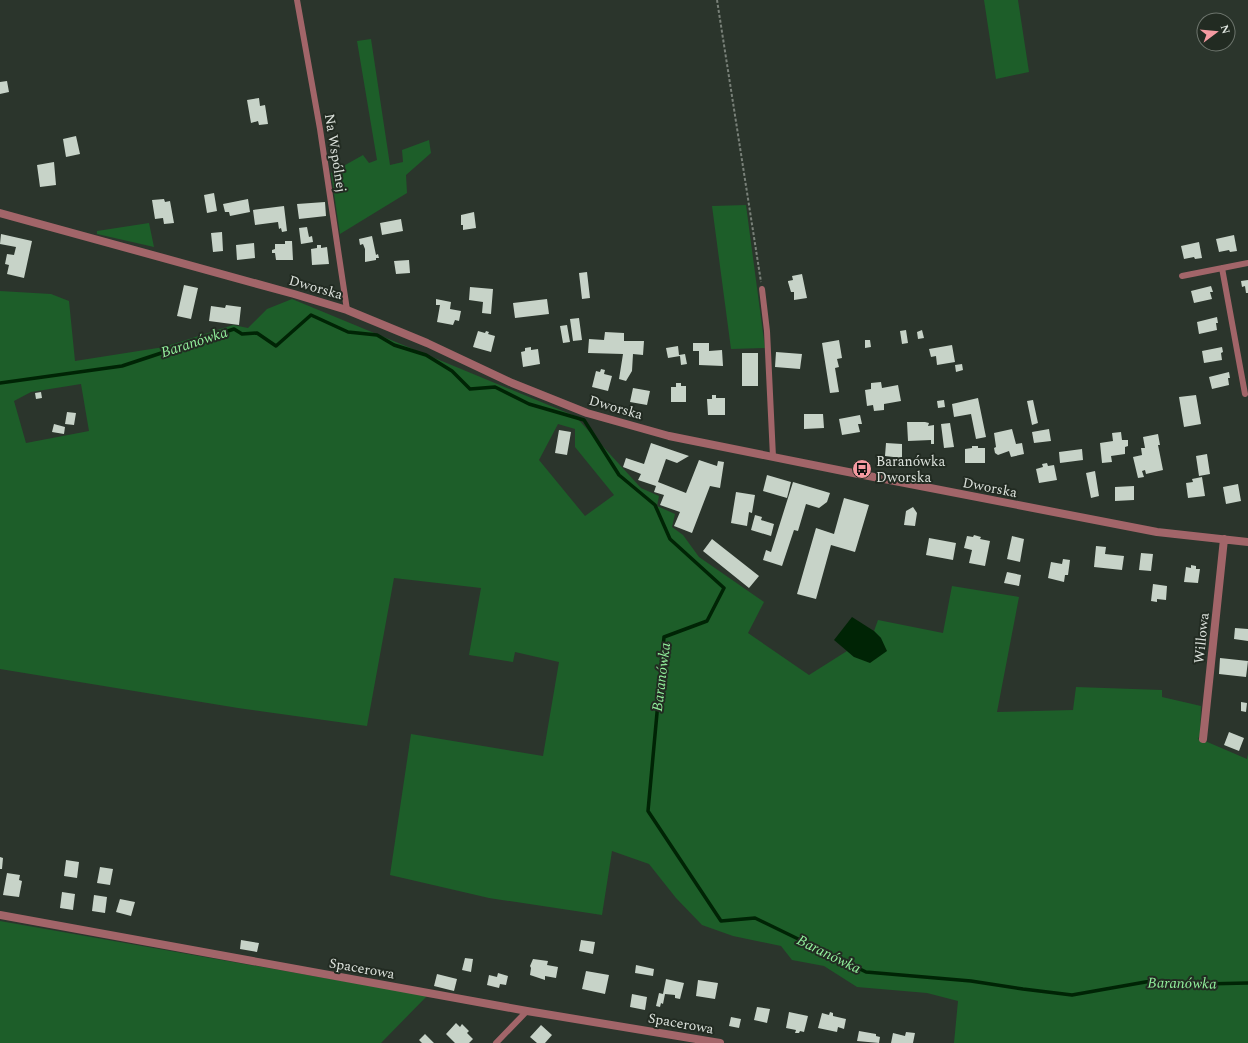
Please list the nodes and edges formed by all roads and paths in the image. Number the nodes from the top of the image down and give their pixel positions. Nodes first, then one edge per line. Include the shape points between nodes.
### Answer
1 (297, 0) edge
2 (717, 0) edge
3 (0, 213) edge
4 (1248, 263) edge
5 (1222, 268) junction
6 (1182, 276) dead end
7 (762, 289) joint
8 (347, 310) junction
9 (1245, 394) dead end
10 (773, 457) junction
11 (1224, 539) junction
12 (1248, 542) edge
13 (1203, 739) dead end
14 (0, 915) edge
15 (527, 1011) junction
16 (496, 1043) edge
17 (720, 1043) edge

1 - 8 lane, Na Wspólnej via 320,129
2 - 7 path
3 - 8 street, Dworska
4 - 5 lane
5 - 6 lane
5 - 9 lane
7 - 10 lane via 767,330
8 - 10 street, Dworska via 427,343 512,383 587,413 669,436
10 - 11 street, Dworska via 1157,532
11 - 12 street, Dworska
11 - 13 street, Willowa
14 - 15 street, Spacerowa
15 - 16 lane
15 - 17 street, Spacerowa

